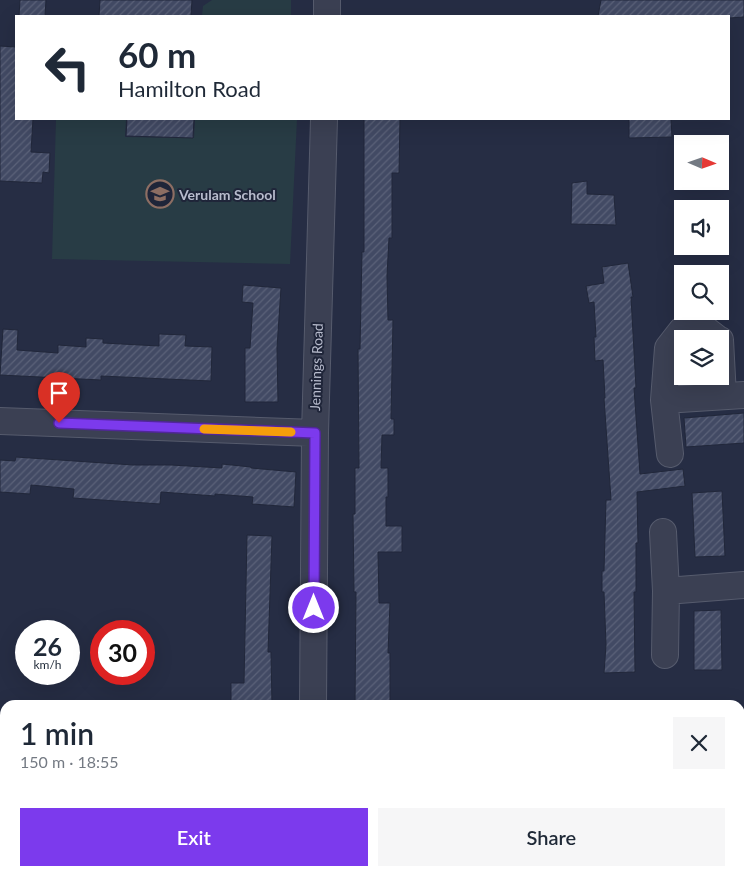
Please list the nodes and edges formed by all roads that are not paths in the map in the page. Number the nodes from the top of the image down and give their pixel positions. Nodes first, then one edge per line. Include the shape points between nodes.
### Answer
1 (327, 0) edge
2 (326, 15) edge
3 (324, 120) edge
4 (682, 330) edge
5 (706, 330) edge
6 (674, 340) edge
7 (729, 379) edge
8 (733, 395) edge
9 (664, 400) junction
10 (0, 421) edge
11 (315, 433) junction
12 (670, 454) dead end
13 (663, 532) dead end
14 (744, 585) edge
15 (666, 591) junction
16 (665, 655) dead end
17 (313, 700) edge

1 - 2 street
3 - 11 street, Jennings Road
4 - 5 street
6 - 9 street via 668,348
7 - 8 street
8 - 9 street
9 - 12 street
10 - 11 street
11 - 17 street, Jennings Road
13 - 15 street
14 - 15 street
15 - 16 street

